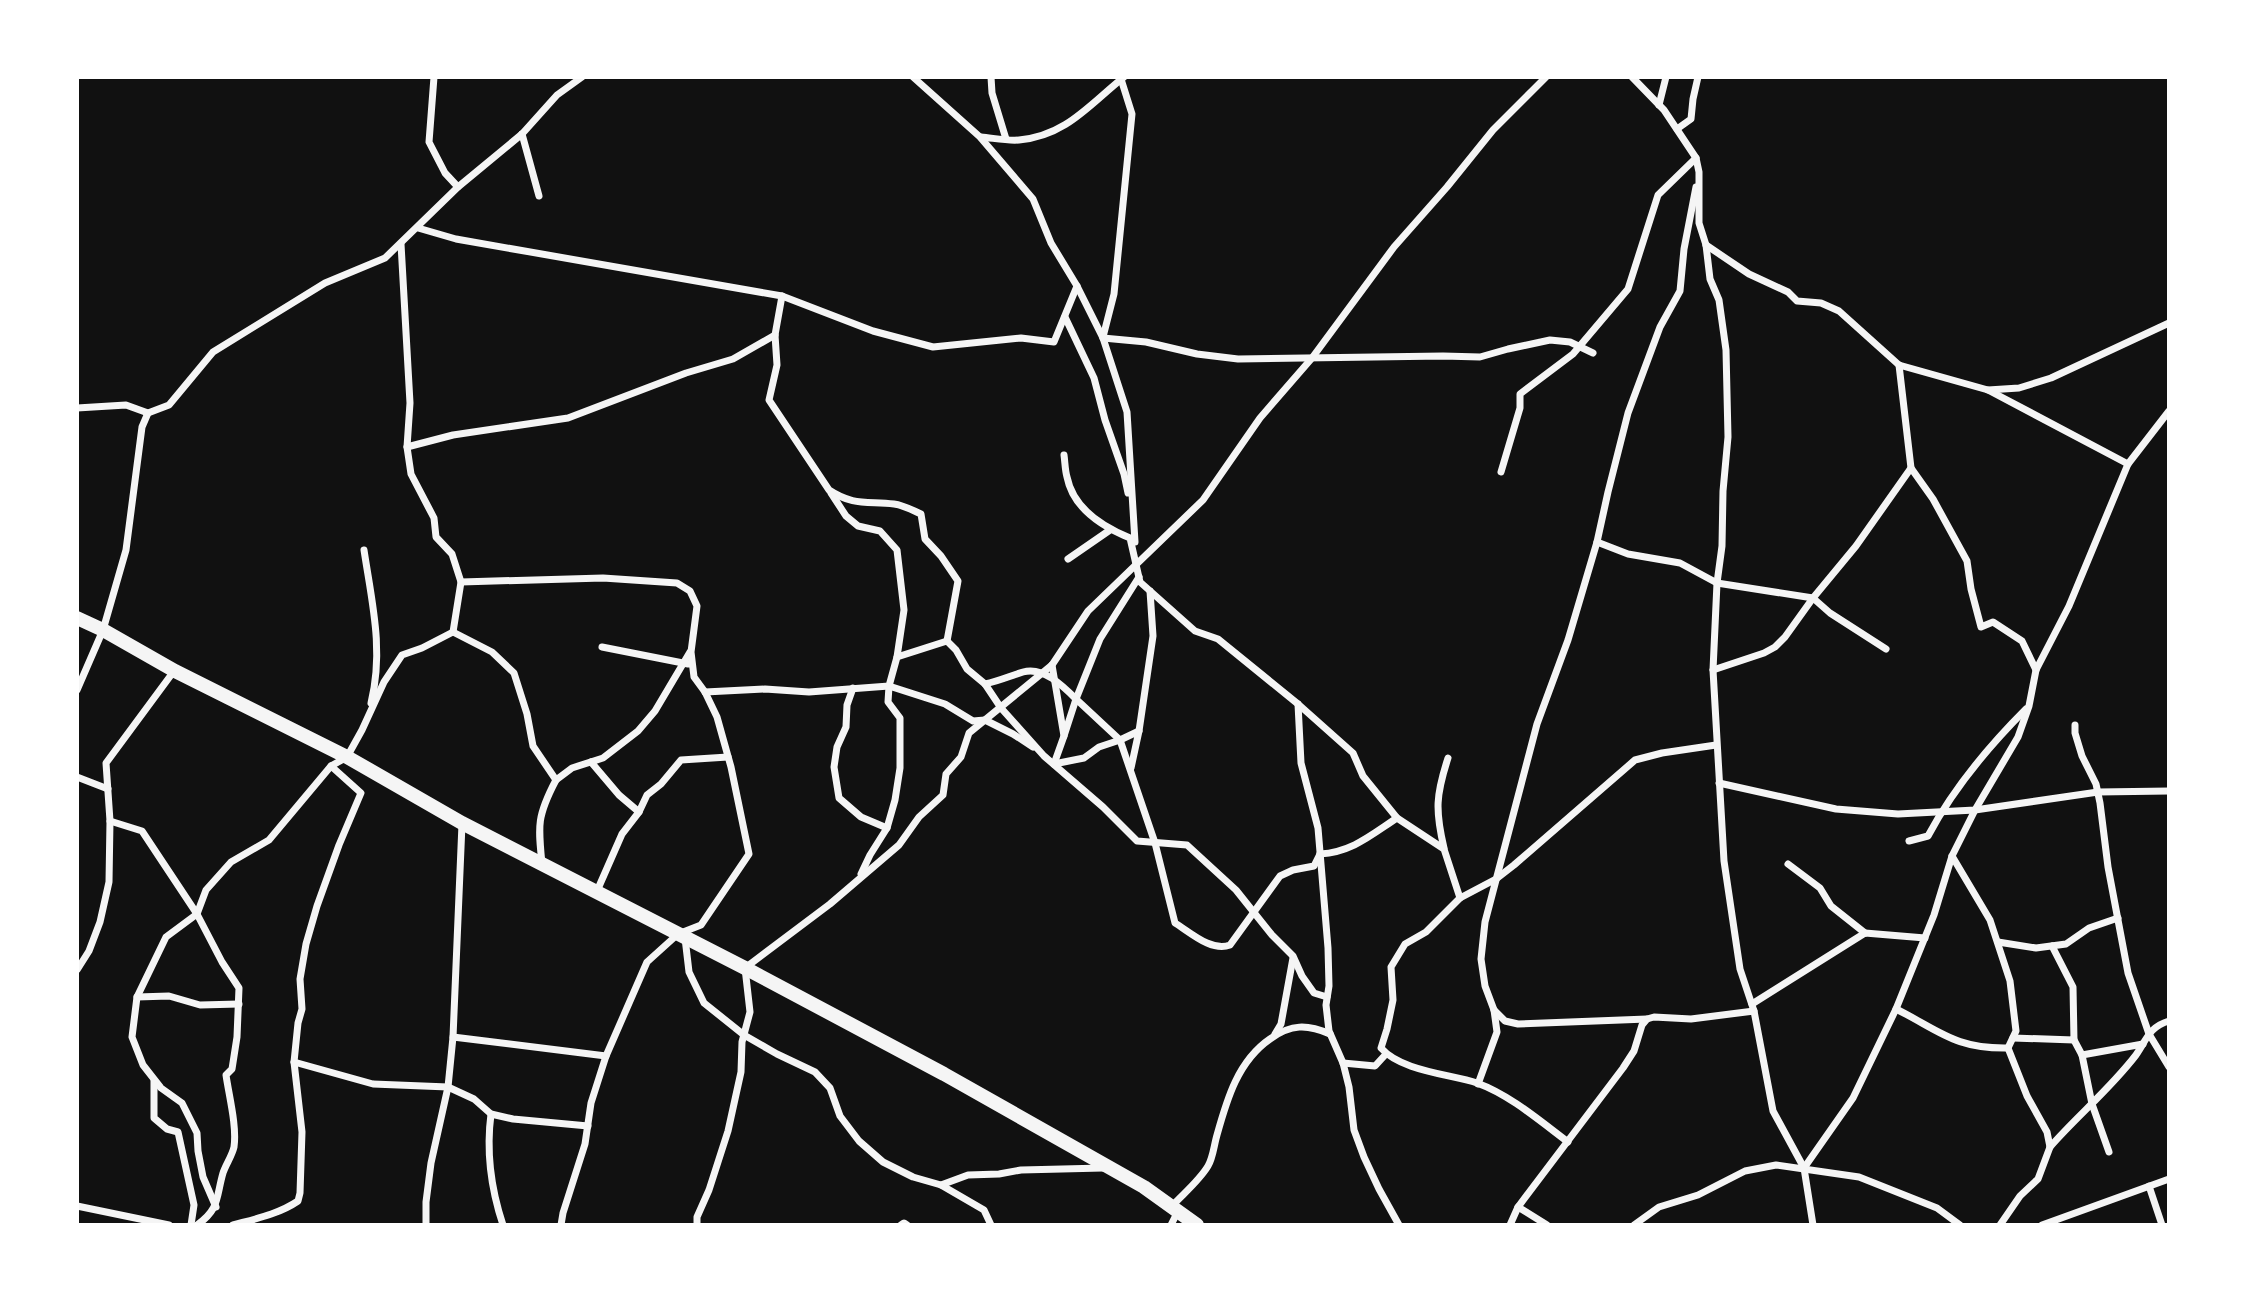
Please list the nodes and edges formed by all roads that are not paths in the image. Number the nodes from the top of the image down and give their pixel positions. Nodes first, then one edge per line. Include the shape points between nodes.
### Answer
1 (434, 77) edge
2 (582, 77) edge
3 (913, 77) edge
4 (990, 77) edge
5 (1546, 77) edge
6 (1632, 77) edge
7 (1666, 77) edge
8 (1698, 77) edge
9 (1123, 78) edge
10 (1659, 105) junction
11 (1677, 129) junction
12 (522, 134) junction
13 (980, 137) junction
14 (1006, 139) junction
15 (1696, 158) junction
16 (1699, 172) junction
17 (458, 187) junction
18 (539, 196) dead end
19 (418, 228) junction
20 (401, 244) junction
21 (1706, 244) junction
22 (1077, 286) junction
23 (782, 296) junction
24 (1065, 317) junction
25 (2169, 323) edge
26 (775, 335) junction
27 (1103, 338) junction
28 (1579, 348) junction
29 (1593, 353) dead end
30 (1312, 358) junction
31 (1899, 365) junction
32 (1988, 390) junction
33 (77, 408) edge
34 (2169, 411) edge
35 (148, 413) junction
36 (407, 447) junction
37 (1064, 455) dead end
38 (2128, 464) junction
39 (1911, 468) junction
40 (1501, 472) dead end
41 (829, 490) junction
42 (1133, 525) junction
43 (1111, 530) junction
44 (1597, 542) junction
45 (364, 550) dead end
46 (1068, 559) dead end
47 (1136, 564) junction
48 (1139, 577) junction
49 (461, 582) junction
50 (1717, 583) junction
51 (1150, 591) junction
52 (1812, 598) junction
53 (77, 618) edge
54 (103, 630) junction
55 (453, 632) junction
56 (947, 641) junction
57 (602, 646) dead end
58 (1886, 649) dead end
59 (897, 657) junction
60 (688, 664) junction
61 (1052, 665) junction
62 (1713, 670) junction
63 (2036, 670) junction
64 (174, 671) junction
65 (1042, 674) junction
66 (1054, 679) junction
67 (985, 684) junction
68 (889, 686) junction
69 (853, 688) junction
70 (77, 690) edge
71 (705, 692) junction
72 (1076, 699) junction
73 (1298, 704) junction
74 (2029, 706) junction
75 (1001, 708) junction
76 (985, 720) junction
77 (366, 721) junction
78 (2075, 725) dead end
79 (1139, 731) junction
80 (1064, 736) junction
81 (1120, 740) junction
82 (1716, 745) junction
83 (1042, 754) junction
84 (347, 757) junction
85 (728, 757) junction
86 (1448, 758) dead end
87 (591, 762) junction
88 (1054, 764) junction
89 (331, 766) junction
90 (1131, 769) junction
91 (77, 777) edge
92 (556, 780) junction
93 (1719, 783) junction
94 (108, 789) junction
95 (2169, 791) edge
96 (2098, 792) junction
97 (1975, 810) junction
98 (639, 812) junction
99 (1941, 812) junction
100 (1398, 818) junction
101 (110, 821) junction
102 (463, 823) junction
103 (887, 828) junction
104 (1909, 841) dead end
105 (1155, 843) junction
106 (1444, 849) junction
107 (1320, 854) junction
108 (1952, 856) junction
109 (542, 864) junction
110 (1788, 864) dead end
111 (860, 877) junction
112 (1496, 879) junction
113 (596, 892) junction
114 (1460, 898) junction
115 (1253, 912) junction
116 (197, 914) junction
117 (2118, 918) junction
118 (1865, 933) junction
119 (681, 936) junction
120 (1925, 938) junction
121 (1998, 942) junction
122 (2052, 946) junction
123 (1293, 956) junction
124 (745, 968) junction
125 (77, 970) edge
126 (137, 997) junction
127 (1327, 997) junction
128 (239, 1004) junction
129 (1753, 1007) junction
130 (1896, 1009) junction
131 (1494, 1010) junction
132 (1647, 1018) junction
133 (2169, 1021) edge
134 (1330, 1034) junction
135 (2149, 1034) junction
136 (744, 1035) junction
137 (453, 1037) junction
138 (1273, 1037) junction
139 (2013, 1038) junction
140 (2074, 1040) junction
141 (2143, 1044) junction
142 (2008, 1048) junction
143 (1386, 1054) junction
144 (2082, 1055) junction
145 (606, 1056) junction
146 (293, 1062) junction
147 (1343, 1063) junction
148 (2169, 1067) edge
149 (154, 1079) junction
150 (1478, 1084) junction
151 (448, 1087) junction
152 (2092, 1104) junction
153 (491, 1114) junction
154 (588, 1126) junction
155 (1568, 1142) junction
156 (2050, 1147) junction
157 (2109, 1152) dead end
158 (1804, 1168) junction
159 (1113, 1169) junction
160 (2169, 1179) edge
161 (941, 1185) junction
162 (2149, 1186) junction
163 (77, 1206) edge
164 (216, 1207) junction
165 (1175, 1208) junction
166 (1518, 1208) junction
167 (169, 1225) edge
168 (191, 1225) edge
169 (197, 1225) edge
170 (233, 1225) edge
171 (426, 1225) edge
172 (503, 1225) edge
173 (561, 1225) edge
174 (697, 1225) edge
175 (901, 1225) edge
176 (907, 1225) edge
177 (992, 1225) edge
178 (1171, 1225) edge
179 (1198, 1225) edge
180 (1399, 1225) edge
181 (1510, 1225) edge
182 (1547, 1225) edge
183 (1634, 1225) edge
184 (1813, 1225) edge
185 (1960, 1225) edge
186 (2000, 1225) edge
187 (2042, 1225) edge
188 (2162, 1225) edge

1 - 17 street via 429,142
2 - 12 street via 557,95
3 - 13 street
4 - 14 street
5 - 30 street via 1493,130 1394,247
6 - 10 street
7 - 10 street
8 - 11 street via 1691,119
9 - 14 street via 1057,131 1019,141
9 - 27 street via 1132,114 1114,294
10 - 11 street
11 - 15 street
12 - 17 street
12 - 18 street
13 - 14 street
13 - 22 street via 1033,199 1051,243
15 - 16 street
15 - 28 street via 1658,195 1628,289
16 - 21 street via 1699,223
16 - 44 street via 1680,291 1660,327 1628,413
17 - 19 street
19 - 20 street
19 - 23 street via 456,239
20 - 35 street via 385,258 326,283 213,352 169,405
20 - 36 street via 411,403
21 - 31 street via 1797,301 1821,303 1839,311
21 - 50 street via 1726,350 1728,436
22 - 24 street
22 - 27 street
23 - 24 street via 873,331 933,347 1021,338 1054,342
23 - 26 street
24 - 42 street via 1094,377 1124,474
25 - 32 street via 2051,378 2019,388
26 - 36 street via 733,359 568,418 453,435
26 - 41 street via 777,365 769,400
27 - 30 street via 1238,359
27 - 42 street via 1127,412
28 - 29 street
28 - 30 street via 1550,340 1480,358
28 - 40 street via 1520,394
30 - 47 street via 1260,418 1203,500
31 - 32 street
31 - 39 street
32 - 38 street
33 - 35 street via 126,405
34 - 38 street
35 - 54 street via 142,427 126,550
36 - 49 street via 411,474 434,518 436,537 452,554
37 - 43 street via 1072,493 1089,514
38 - 63 street via 2069,606
39 - 52 street via 1856,546
39 - 63 street via 1967,561 1981,626 1993,622 2022,641
41 - 56 street via 852,501 896,504 921,514 925,539 958,581
41 - 59 street via 846,516 858,526 880,531 897,550 904,610
42 - 47 street
43 - 46 street
43 - 47 street via 1130,538
44 - 50 street via 1628,554 1680,563
44 - 112 street via 1537,724
45 - 77 street via 376,623 376,683
47 - 48 street
47 - 61 street via 1088,611
48 - 51 street
48 - 72 street via 1100,639
49 - 55 street
49 - 60 street via 603,578 677,583 690,590 697,606
50 - 52 street
50 - 62 street
51 - 73 street via 1195,631 1218,639
51 - 79 street via 1153,636
52 - 58 street
52 - 62 street via 1774,647
53 - 54 highway
54 - 64 highway
54 - 70 street
55 - 77 street via 402,655
55 - 92 street via 492,652 513,673 533,746
56 - 59 street
56 - 67 street via 967,669
57 - 60 street
59 - 68 street
60 - 71 street
60 - 87 street via 638,731
61 - 65 street
61 - 66 street
62 - 82 street
63 - 74 street
64 - 84 highway
64 - 94 street via 106,763
65 - 66 street
65 - 67 street via 1033,670
65 - 75 street
66 - 72 street
66 - 80 street
67 - 75 street
68 - 69 street
68 - 76 street via 946,704 974,722
68 - 103 street via 888,702 900,718 900,768
69 - 71 street
69 - 103 street via 834,767 839,798 862,817
71 - 85 street
72 - 80 street
72 - 81 street
73 - 100 street via 1353,754 1363,776
73 - 107 street via 1301,763
74 - 97 street via 2018,737
74 - 99 street
75 - 76 street
75 - 83 street
76 - 83 street
76 - 111 street via 969,733 961,757 946,774 943,795 899,845
77 - 84 street
78 - 96 street
79 - 81 street
79 - 90 street
80 - 88 street
81 - 88 street via 1084,758
81 - 90 street
82 - 93 street
82 - 112 street via 1635,760
83 - 88 street
84 - 89 street
84 - 102 highway
85 - 98 street via 681,760 647,795
85 - 119 street via 749,854 701,925
86 - 106 street via 1438,790
87 - 92 street
87 - 98 street
88 - 105 street via 1138,841
89 - 116 street via 269,841 231,862 206,890
89 - 146 street via 361,793 306,944
90 - 105 street
91 - 94 street
92 - 109 street via 538,825
93 - 99 street via 1836,809
93 - 129 street via 1733,925
94 - 101 street
95 - 96 street
96 - 97 street
96 - 117 street
97 - 99 street
97 - 108 street
98 - 113 street via 622,834
99 - 104 street via 1928,836
100 - 106 street
100 - 107 street via 1349,849
101 - 116 street via 142,831
101 - 125 street via 109,882 96,932
102 - 109 highway
102 - 137 street
103 - 111 street
105 - 115 street via 1187,845
105 - 115 street via 1175,923 1223,947 1230,945
106 - 114 street
107 - 115 street via 1314,866 1280,876
107 - 127 street
108 - 120 street
108 - 121 street
109 - 113 highway
110 - 118 street
111 - 124 street
112 - 114 street
112 - 131 street via 1481,959
113 - 119 highway
114 - 143 street via 1426,932 1405,944 1391,967 1392,1000 1381,1048
115 - 123 street
116 - 126 street via 166,937
116 - 128 street via 239,988
117 - 122 street via 2090,928 2066,944
117 - 135 street via 2129,973
118 - 120 street
118 - 129 street
119 - 124 highway
119 - 136 street via 689,972 704,1003
119 - 145 street via 647,962
120 - 130 street
121 - 122 street
121 - 139 street via 2010,981
122 - 140 street via 2073,987
123 - 127 street via 1314,993
123 - 138 street via 1281,1024
124 - 136 street via 750,1012
124 - 159 highway
126 - 128 street via 169,996 200,1005
126 - 149 street via 132,1037 142,1066
127 - 134 street
128 - 164 street via 232,1069 226,1075 234,1147 223,1171
129 - 132 street via 1690,1019
129 - 158 street via 1773,1111
130 - 142 street via 1957,1042
130 - 158 street via 1853,1098
131 - 132 street via 1505,1021 1518,1024
131 - 150 street via 1497,1032
132 - 155 street via 1634,1051
133 - 135 street
134 - 138 street via 1299,1027
134 - 147 street
135 - 141 street
135 - 148 street
136 - 161 street via 815,1072 830,1088 859,1141 883,1162
136 - 174 street via 728,1131
137 - 145 street
137 - 151 street
138 - 165 street via 1241,1067 1209,1165
139 - 140 street
139 - 142 street
140 - 144 street
141 - 144 street
141 - 152 street
142 - 156 street
143 - 147 street via 1375,1066
143 - 150 street via 1426,1072
144 - 152 street
145 - 154 street
146 - 151 street via 373,1084
146 - 170 street via 303,1156 298,1201
147 - 180 street via 1354,1129 1378,1189
149 - 164 street via 182,1103 197,1133 203,1177
149 - 168 street via 154,1118 178,1132 194,1205
150 - 155 street via 1521,1107
151 - 153 street via 474,1099
151 - 171 street via 431,1163
152 - 156 street
152 - 157 street
153 - 154 street
153 - 172 street via 490,1163
154 - 173 street
155 - 166 street
156 - 186 street via 2038,1179
158 - 183 street via 1776,1165 1745,1171 1698,1195 1658,1207
158 - 184 street
158 - 185 street via 1858,1177 1937,1208
159 - 161 street via 1021,1170 968,1175
159 - 165 highway
160 - 162 street
161 - 177 street via 984,1210
162 - 187 street
162 - 188 street
163 - 167 street
164 - 169 street
165 - 178 street
165 - 179 highway
166 - 181 street
166 - 182 street
175 - 176 street

